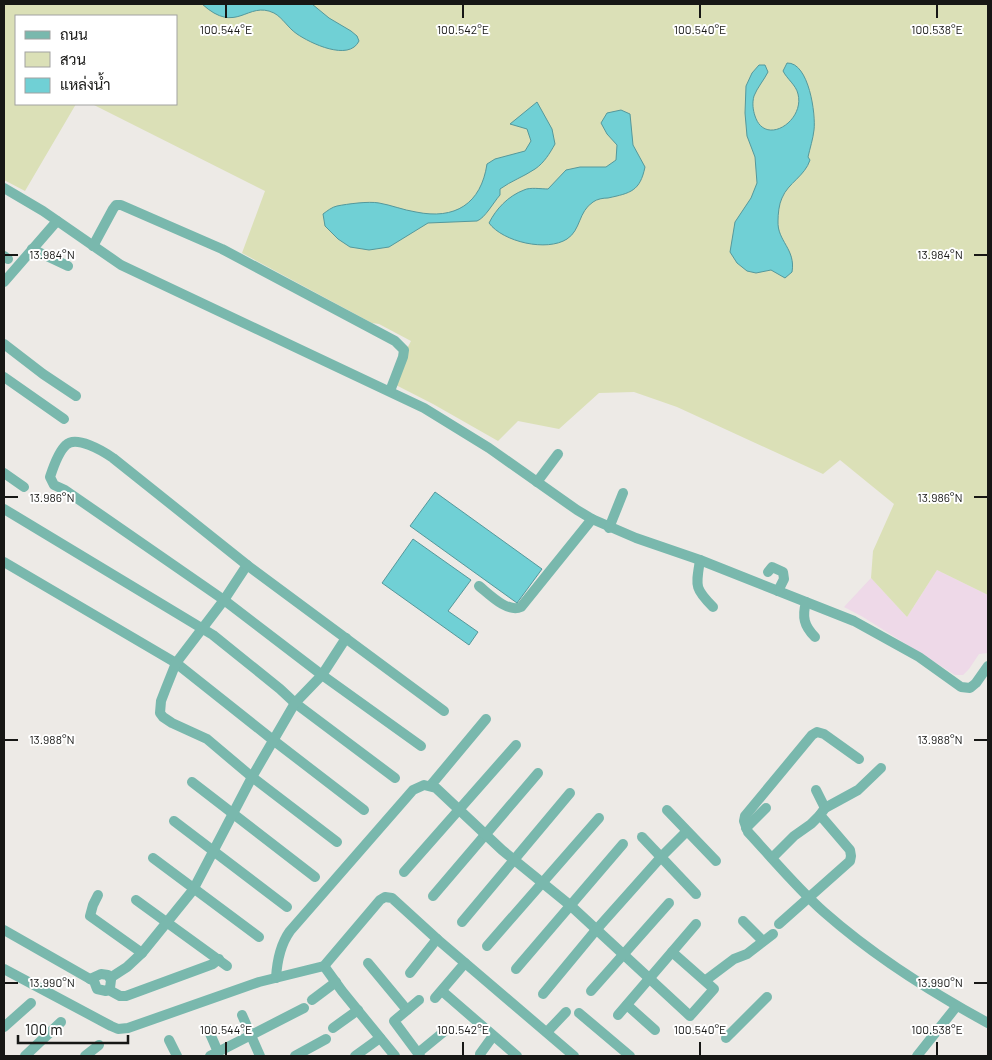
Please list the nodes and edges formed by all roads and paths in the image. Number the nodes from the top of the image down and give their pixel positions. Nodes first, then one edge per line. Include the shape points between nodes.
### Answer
1 (5, 191) edge
2 (57, 221) junction
3 (93, 246) junction
4 (32, 249) junction
5 (68, 266) dead end
6 (4, 282) edge
7 (4, 344) edge
8 (4, 377) edge
9 (390, 391) junction
10 (76, 396) dead end
11 (64, 419) dead end
12 (558, 454) dead end
13 (4, 473) edge
14 (537, 482) junction
15 (24, 487) dead end
16 (623, 493) dead end
17 (4, 509) edge
18 (592, 519) junction
19 (609, 528) junction
20 (700, 560) junction
21 (4, 562) edge
22 (247, 565) junction
23 (768, 572) dead end
24 (479, 586) dead end
25 (778, 591) junction
26 (224, 600) junction
27 (806, 602) junction
28 (713, 607) dead end
29 (201, 629) junction
30 (815, 637) dead end
31 (346, 638) junction
32 (176, 663) junction
33 (988, 666) edge
34 (322, 675) junction
35 (295, 703) junction
36 (444, 711) dead end
37 (486, 719) dead end
38 (273, 740) junction
39 (516, 745) dead end
40 (421, 746) dead end
41 (858, 759) dead end
42 (881, 768) dead end
43 (538, 773) dead end
44 (252, 777) junction
45 (395, 778) dead end
46 (192, 782) dead end
47 (431, 785) junction
48 (816, 790) dead end
49 (570, 793) dead end
50 (766, 808) dead end
51 (460, 809) junction
52 (364, 810) dead end
53 (667, 810) dead end
54 (823, 811) junction
55 (233, 814) junction
56 (599, 818) dead end
57 (174, 821) dead end
58 (746, 828) junction
59 (686, 832) junction
60 (486, 835) junction
61 (642, 837) dead end
62 (337, 842) dead end
63 (624, 844) dead end
64 (214, 852) junction
65 (662, 856) junction
66 (153, 858) dead end
67 (772, 858) junction
68 (513, 860) junction
69 (716, 861) dead end
70 (404, 872) dead end
71 (315, 877) dead end
72 (543, 882) junction
73 (193, 890) junction
74 (696, 894) dead end
75 (98, 895) dead end
76 (433, 896) dead end
77 (809, 898) junction
78 (136, 900) dead end
79 (669, 903) dead end
80 (570, 906) junction
81 (287, 907) dead end
82 (743, 921) dead end
83 (168, 922) junction
84 (462, 922) dead end
85 (696, 924) dead end
86 (779, 924) dead end
87 (4, 930) edge
88 (596, 930) junction
89 (773, 934) dead end
90 (259, 937) dead end
91 (437, 939) junction
92 (763, 941) junction
93 (487, 946) dead end
94 (672, 952) junction
95 (142, 953) junction
96 (623, 955) junction
97 (368, 963) dead end
98 (465, 963) junction
99 (324, 966) junction
100 (4, 969) edge
101 (516, 969) dead end
102 (410, 973) dead end
103 (110, 978) junction
104 (276, 978) junction
105 (649, 978) junction
106 (90, 979) junction
107 (706, 980) junction
108 (336, 982) junction
109 (108, 990) junction
110 (591, 991) dead end
111 (543, 994) dead end
112 (766, 997) dead end
113 (312, 1000) dead end
114 (419, 1000) dead end
115 (31, 1003) dead end
116 (627, 1005) junction
117 (956, 1007) junction
118 (304, 1008) dead end
119 (358, 1010) junction
120 (407, 1010) junction
121 (566, 1012) dead end
122 (579, 1013) dead end
123 (242, 1015) dead end
124 (618, 1015) dead end
125 (61, 1022) dead end
126 (988, 1024) edge
127 (4, 1027) edge
128 (333, 1028) dead end
129 (208, 1030) dead end
130 (446, 1030) dead end
131 (655, 1030) dead end
132 (547, 1032) junction
133 (251, 1035) junction
134 (493, 1036) junction
135 (380, 1038) junction
136 (726, 1038) dead end
137 (326, 1039) dead end
138 (169, 1040) dead end
139 (98, 1045) dead end
140 (214, 1054) edge
141 (480, 1054) dead end
142 (419, 1055) edge
143 (25, 1056) edge
144 (85, 1056) edge
145 (177, 1056) edge
146 (260, 1056) edge
147 (295, 1056) edge
148 (355, 1056) edge
149 (395, 1056) edge
150 (517, 1056) edge
151 (574, 1056) edge
152 (630, 1056) edge
153 (917, 1056) edge

1 - 2 street
2 - 3 street
2 - 4 street
3 - 9 street via 121,265
3 - 9 street via 113,209 121,205 222,250 395,341 404,350
4 - 5 street
4 - 6 street
7 - 10 street
8 - 11 street
9 - 14 street via 489,448
12 - 14 street
13 - 15 street
14 - 18 street
16 - 19 street
17 - 29 street
18 - 19 street
18 - 24 street via 522,606 507,606
19 - 20 street
20 - 25 street
20 - 28 street via 696,585
21 - 32 street
22 - 26 street
22 - 26 street via 104,452 79,442 64,446 50,477 54,485
22 - 31 street
23 - 25 street via 772,567 783,572 784,579
25 - 27 street
26 - 29 street
26 - 34 street
27 - 30 street via 804,618 807,629
27 - 33 street via 866,627 919,657 961,687 970,688
29 - 32 street
29 - 35 street via 213,635
31 - 34 street
31 - 36 street
32 - 38 street
32 - 44 street via 162,701 160,712 163,717 207,739
34 - 35 street
34 - 40 street
35 - 38 street
35 - 45 street
37 - 47 street
38 - 44 street
38 - 52 street
39 - 51 street
41 - 58 street via 824,734 817,732 812,735 745,816
42 - 54 street via 858,790
43 - 60 street
44 - 55 street
44 - 62 street
46 - 55 street
47 - 51 street
47 - 104 street via 413,790 290,931 280,951
48 - 54 street
49 - 68 street
50 - 58 street
51 - 60 street
51 - 70 street
53 - 59 street
54 - 67 street
54 - 77 street via 850,850 852,859
55 - 64 street
55 - 71 street
56 - 72 street
57 - 64 street
58 - 67 street
59 - 65 street
59 - 69 street
60 - 68 street
60 - 76 street
61 - 65 street
63 - 80 street
64 - 73 street
64 - 81 street
65 - 74 street
65 - 88 street
66 - 73 street
67 - 77 street
68 - 72 street
68 - 84 street
72 - 80 street
72 - 93 street
73 - 83 street
73 - 90 street
75 - 95 street via 90,916
77 - 86 street
77 - 117 street via 904,974
78 - 83 street
79 - 96 street
80 - 88 street
80 - 101 street
82 - 92 street
83 - 95 street
83 - 109 street via 223,962 126,996
85 - 94 street
87 - 106 street
88 - 96 street
88 - 111 street
89 - 92 street
91 - 98 street
91 - 99 street via 400,904 385,897
91 - 102 street
92 - 107 street
94 - 105 street
94 - 107 street
95 - 103 street
96 - 105 street
96 - 110 street
97 - 120 street
98 - 132 street
98 - 134 street via 438,994
99 - 104 street
99 - 108 street
100 - 104 street via 118,1029
103 - 106 street via 101,974
103 - 109 street via 112,985
105 - 107 street via 690,1016 714,991
105 - 116 street
106 - 109 street via 100,991
108 - 113 street
108 - 119 street
112 - 136 street
114 - 120 street
115 - 127 street
116 - 124 street
116 - 131 street
117 - 126 street
117 - 153 street
118 - 133 street
119 - 128 street
119 - 135 street
120 - 142 street via 394,1021
121 - 132 street
122 - 152 street
123 - 133 street
125 - 143 street
129 - 140 street
130 - 142 street
132 - 151 street
133 - 140 street
133 - 146 street
134 - 141 street
134 - 150 street
135 - 148 street
135 - 149 street
137 - 147 street
138 - 145 street
139 - 144 street

